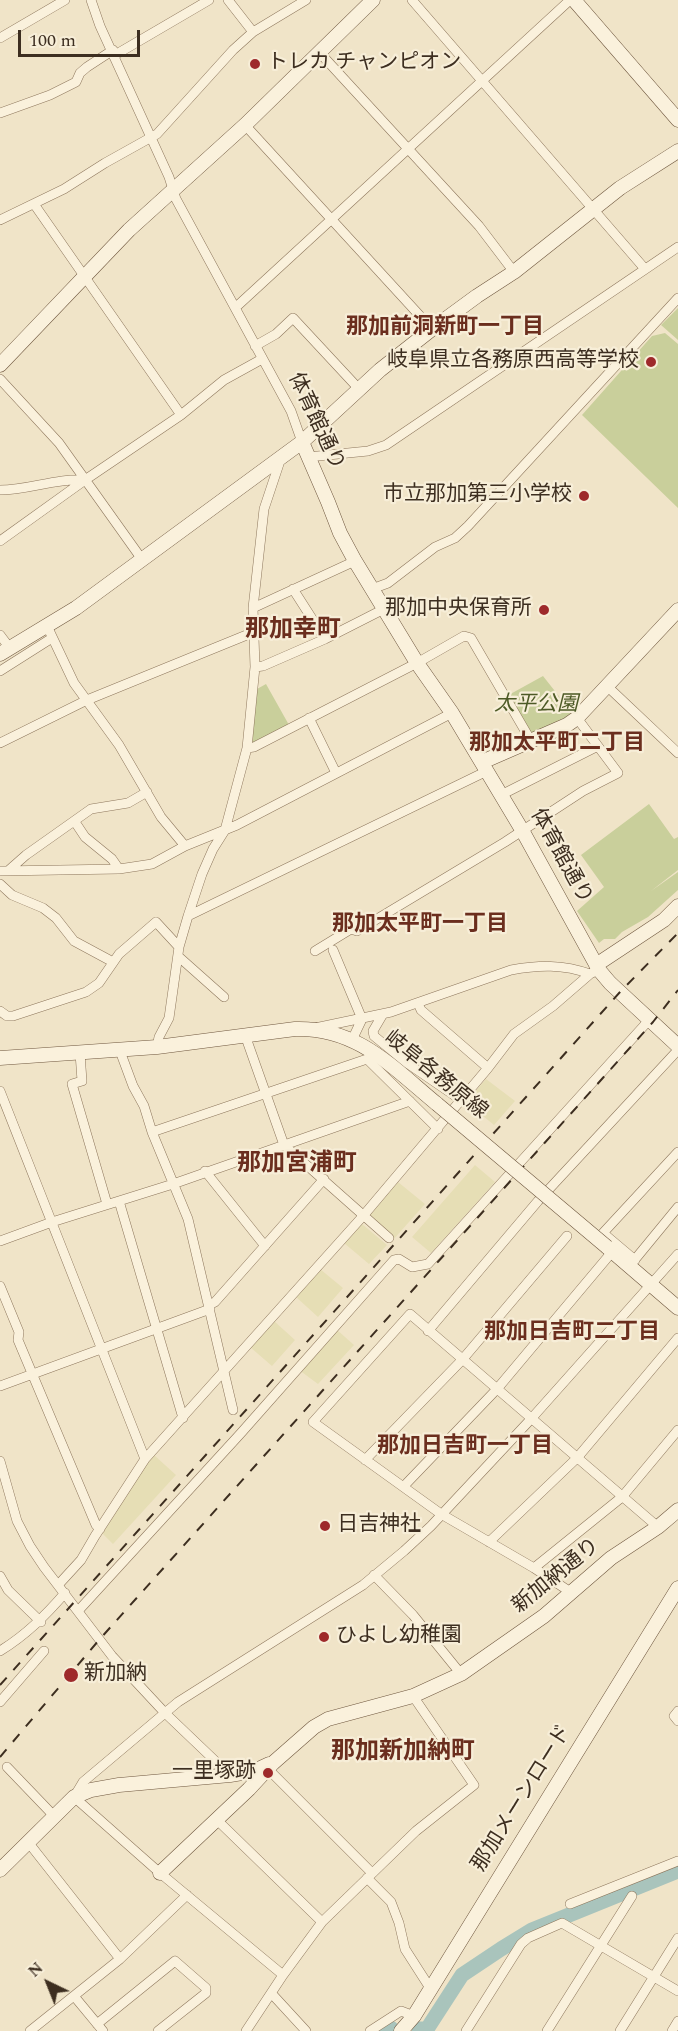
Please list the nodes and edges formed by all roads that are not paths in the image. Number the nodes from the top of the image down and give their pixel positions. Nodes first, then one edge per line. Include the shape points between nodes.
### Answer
1 (65, 0) edge
2 (91, 0) edge
3 (209, 0) edge
4 (228, 0) edge
5 (306, 0) edge
6 (373, 0) edge
7 (412, 0) edge
8 (572, 0) edge
9 (253, 32) junction
10 (0, 38) edge
11 (114, 53) junction
12 (320, 53) junction
13 (482, 82) junction
14 (0, 113) edge
15 (678, 120) edge
16 (245, 125) junction
17 (151, 138) junction
18 (409, 150) junction
19 (678, 151) edge
20 (173, 190) junction
21 (34, 204) junction
22 (592, 210) junction
23 (0, 220) edge
24 (333, 220) junction
25 (678, 247) edge
26 (678, 253) edge
27 (662, 257) junction
28 (645, 269) junction
29 (514, 272) junction
30 (85, 276) junction
31 (678, 298) edge
32 (235, 308) junction
33 (432, 329) junction
34 (255, 346) junction
35 (262, 359) junction
36 (0, 365) edge
37 (0, 379) edge
38 (359, 389) junction
39 (181, 415) junction
40 (302, 442) junction
41 (308, 458) junction
42 (278, 459) junction
43 (85, 480) junction
44 (0, 490) edge
45 (0, 541) edge
46 (141, 558) junction
47 (355, 561) junction
48 (372, 589) junction
49 (293, 590) junction
50 (253, 608) junction
51 (384, 609) junction
52 (678, 610) edge
53 (50, 632) junction
54 (254, 632) junction
55 (0, 634) edge
56 (325, 639) junction
57 (4, 650) edge
58 (417, 663) junction
59 (255, 667) junction
60 (0, 671) edge
61 (608, 687) junction
62 (87, 700) junction
63 (452, 712) junction
64 (309, 718) junction
65 (577, 718) junction
66 (531, 741) junction
67 (0, 743) edge
68 (598, 746) junction
69 (247, 748) junction
70 (678, 753) edge
71 (484, 766) junction
72 (336, 772) junction
73 (147, 792) junction
74 (501, 795) junction
75 (75, 822) junction
76 (225, 830) junction
77 (522, 830) junction
78 (185, 846) junction
79 (119, 869) junction
80 (4, 871) edge
81 (0, 884) edge
82 (678, 906) edge
83 (188, 916) junction
84 (333, 950) dead end
85 (315, 951) dead end
86 (179, 952) junction
87 (113, 962) junction
88 (595, 970) junction
89 (224, 997) dead end
90 (418, 1003) junction
91 (0, 1011) edge
92 (383, 1014) junction
93 (362, 1019) junction
94 (650, 1019) junction
95 (312, 1029) junction
96 (245, 1035) junction
97 (352, 1040) junction
98 (157, 1047) junction
99 (678, 1048) edge
100 (120, 1051) junction
101 (80, 1053) junction
102 (0, 1058) edge
103 (488, 1068) junction
104 (0, 1091) edge
105 (265, 1093) junction
106 (461, 1100) junction
107 (410, 1101) junction
108 (438, 1129) junction
109 (152, 1132) junction
110 (284, 1145) junction
111 (678, 1152) edge
112 (205, 1171) junction
113 (324, 1179) junction
114 (173, 1184) junction
115 (119, 1201) junction
116 (107, 1204) junction
117 (678, 1207) edge
118 (363, 1216) junction
119 (52, 1222) junction
120 (567, 1236) dead end
121 (389, 1238) dead end
122 (0, 1241) edge
123 (265, 1246) junction
124 (610, 1250) junction
125 (678, 1254) edge
126 (632, 1264) junction
127 (650, 1284) junction
128 (0, 1286) edge
129 (209, 1307) junction
130 (678, 1308) edge
131 (156, 1328) junction
132 (428, 1331) junction
133 (678, 1338) edge
134 (100, 1348) junction
135 (462, 1360) junction
136 (223, 1372) junction
137 (33, 1374) junction
138 (0, 1386) edge
139 (497, 1389) junction
140 (233, 1410) dead end
141 (183, 1418) junction
142 (531, 1419) junction
143 (678, 1430) edge
144 (577, 1458) junction
145 (145, 1459) junction
146 (365, 1460) junction
147 (0, 1461) edge
148 (404, 1486) junction
149 (622, 1497) junction
150 (678, 1510) edge
151 (441, 1514) junction
152 (658, 1527) junction
153 (100, 1529) junction
154 (489, 1542) junction
155 (534, 1568) junction
156 (374, 1575) junction
157 (0, 1576) edge
158 (59, 1584) junction
159 (678, 1588) edge
160 (65, 1593) junction
161 (572, 1593) junction
162 (78, 1611) junction
163 (41, 1622) junction
164 (44, 1651) dead end
165 (0, 1652) edge
166 (461, 1674) junction
167 (413, 1696) junction
168 (0, 1702) edge
169 (678, 1711) edge
170 (165, 1713) junction
171 (678, 1721) edge
172 (271, 1766) junction
173 (7, 1767) dead end
174 (230, 1775) junction
175 (74, 1797) junction
176 (54, 1816) junction
177 (216, 1819) junction
178 (28, 1842) junction
179 (678, 1861) edge
180 (0, 1870) edge
181 (160, 1873) junction
182 (370, 1876) junction
183 (187, 1894) junction
184 (632, 1896) dead end
185 (570, 1904) dead end
186 (322, 1922) junction
187 (678, 1938) edge
188 (601, 1945) junction
189 (120, 1959) junction
190 (283, 1975) junction
191 (654, 1976) junction
192 (430, 1988) junction
193 (678, 1991) edge
194 (272, 1994) junction
195 (74, 1996) junction
196 (414, 2016) junction
197 (678, 2021) edge
198 (100, 2027) edge
199 (30, 2031) edge
200 (158, 2031) edge
201 (246, 2031) edge
202 (306, 2031) edge
203 (370, 2031) edge
204 (401, 2031) edge
205 (466, 2031) edge
206 (548, 2031) edge
207 (620, 2031) edge
208 (672, 2031) edge

1 - 10 street
2 - 11 street
3 - 11 street
4 - 9 street
5 - 9 street
6 - 12 street
7 - 13 street
8 - 13 street
8 - 15 street
9 - 17 street
11 - 14 street via 87,67 76,82
11 - 17 street
12 - 16 street
12 - 18 street
13 - 18 street
13 - 22 street
16 - 20 street
16 - 24 street
17 - 20 street
17 - 21 street
18 - 24 street
18 - 29 street via 479,226
19 - 22 street
20 - 30 street
20 - 32 street
21 - 23 street
21 - 30 street
22 - 28 street
22 - 29 street
24 - 32 street
24 - 33 street
25 - 27 street
26 - 27 street
27 - 28 street
28 - 41 street via 386,445
29 - 33 street
30 - 36 street
30 - 39 street
31 - 48 street via 468,526 388,583
32 - 34 street, 体育館通り
33 - 38 street
34 - 35 street, 体育館通り
34 - 38 street via 293,318
35 - 39 street via 224,380
35 - 40 street, 体育館通り via 291,411
37 - 43 street via 59,443
38 - 40 street
39 - 43 street
40 - 41 street, 体育館通り
40 - 42 street
41 - 47 street, 体育館通り
42 - 46 street
42 - 50 street via 264,509
43 - 44 street
43 - 45 street
43 - 46 street
46 - 53 street
47 - 48 street, 体育館通り
47 - 49 street
48 - 51 street
49 - 50 street
49 - 56 street
50 - 54 street
51 - 56 street
51 - 58 street
52 - 61 street
53 - 57 street
53 - 60 street
53 - 62 street via 74,683
54 - 59 street
54 - 62 street
55 - 57 street
56 - 59 street
58 - 63 street
58 - 64 street
58 - 66 street via 464,636 471,638
59 - 69 street
61 - 65 street
61 - 70 street
62 - 67 street
62 - 73 street
63 - 71 street, 体育館通り
63 - 72 street
64 - 69 street
64 - 72 street
65 - 66 street
65 - 68 street
66 - 71 street
68 - 74 street
68 - 77 street via 618,773
69 - 76 street
71 - 74 street, 体育館通り
71 - 83 street
72 - 76 street
73 - 75 street via 128,803 91,809
73 - 78 street
74 - 77 street, 体育館通り
75 - 79 street
75 - 80 street
76 - 78 street
76 - 83 street via 202,874
77 - 85 street via 357,931 351,929
77 - 88 street, 体育館通り
78 - 79 street via 152,864
79 - 80 street
81 - 87 street via 12,896 43,908 74,940
82 - 88 street
83 - 86 street
84 - 93 street
86 - 87 street via 156,922
86 - 89 street
86 - 98 street via 169,1018
87 - 91 street via 99,983 86,992 13,1016
88 - 90 street via 531,966
88 - 94 street, 体育館通り
88 - 103 street via 514,1034
90 - 92 street
90 - 103 street via 421,1010
92 - 93 street
92 - 106 street via 374,1036
93 - 95 street
93 - 97 street
94 - 99 street, 体育館通り
94 - 162 street via 428,1264 412,1267 394,1260
95 - 96 street, 岐阜各務原線
95 - 97 street, 岐阜各務原線
96 - 98 street, 岐阜各務原線
96 - 105 street
97 - 124 street, 岐阜各務原線, bridge via 381,1057
98 - 100 street, 岐阜各務原線
99 - 132 street via 538,1201
100 - 101 street, 岐阜各務原線
100 - 109 street
101 - 102 street, 岐阜各務原線
101 - 116 street via 82,1081 72,1084
103 - 106 street
104 - 119 street
105 - 107 street via 367,1059
105 - 109 street
105 - 110 street
106 - 108 street
107 - 108 street
107 - 110 street
108 - 118 street
109 - 114 street
110 - 112 street
110 - 113 street
111 - 126 street via 603,1233
112 - 114 street
112 - 123 street
113 - 118 street
113 - 123 street
114 - 115 street
114 - 129 street via 188,1219
115 - 116 street
115 - 131 street
116 - 119 street
117 - 126 street
118 - 121 street
118 - 136 street
119 - 122 street
119 - 134 street
120 - 135 street
123 - 129 street
124 - 126 street, 岐阜各務原線
124 - 139 street
125 - 127 street
126 - 127 street, 岐阜各務原線
127 - 130 street, 岐阜各務原線
127 - 142 street
128 - 137 street
129 - 131 street
129 - 136 street
131 - 134 street
131 - 141 street
132 - 135 street
132 - 146 street via 410,1314 313,1422
133 - 144 street
134 - 137 street
134 - 145 street
135 - 139 street
135 - 146 street
136 - 140 street
136 - 141 street
137 - 138 street
137 - 153 street
139 - 142 street
139 - 148 street
141 - 145 street
142 - 144 street
142 - 151 street
143 - 149 street
144 - 149 street
144 - 154 street
145 - 153 street
146 - 148 street
147 - 158 street via 17,1521 30,1546
148 - 151 street
149 - 152 street
149 - 155 street
150 - 152 street, 新加納通り
151 - 154 street
151 - 156 street
152 - 161 street, 新加納通り via 610,1558
153 - 158 street via 81,1560
154 - 155 street
155 - 161 street
156 - 166 street
156 - 170 street
157 - 163 street via 8,1590
158 - 160 street
159 - 192 street, 那加メーンロード
160 - 162 street
160 - 163 street
161 - 166 street, 新加納通り
162 - 170 street via 112,1656
163 - 165 street
164 - 168 street
166 - 167 street, 新加納通り
167 - 172 street via 328,1719 300,1737
167 - 182 street via 474,1785 416,1831
169 - 171 street via 674,1716
170 - 174 street
170 - 175 street via 83,1782
172 - 174 street
172 - 177 street
172 - 182 street
173 - 176 street
174 - 175 street via 119,1785
175 - 176 street
175 - 181 street
176 - 178 street
177 - 181 street
177 - 186 street
178 - 180 street
178 - 189 street
179 - 185 street
181 - 183 street
182 - 186 street
182 - 192 street via 391,1902 405,1949
183 - 189 street
183 - 190 street
184 - 188 street
186 - 190 street
187 - 191 street
188 - 191 street
188 - 205 street via 562,1923 528,1938
188 - 206 street
189 - 195 street
190 - 194 street
191 - 193 street
191 - 207 street
192 - 196 street, 那加メーンロード
194 - 201 street
194 - 202 street
195 - 198 street
195 - 199 street
196 - 203 street via 401,2011
196 - 204 street, 那加メーンロード
197 - 208 street
198 - 200 street via 175,1961 206,1988 206,1993

